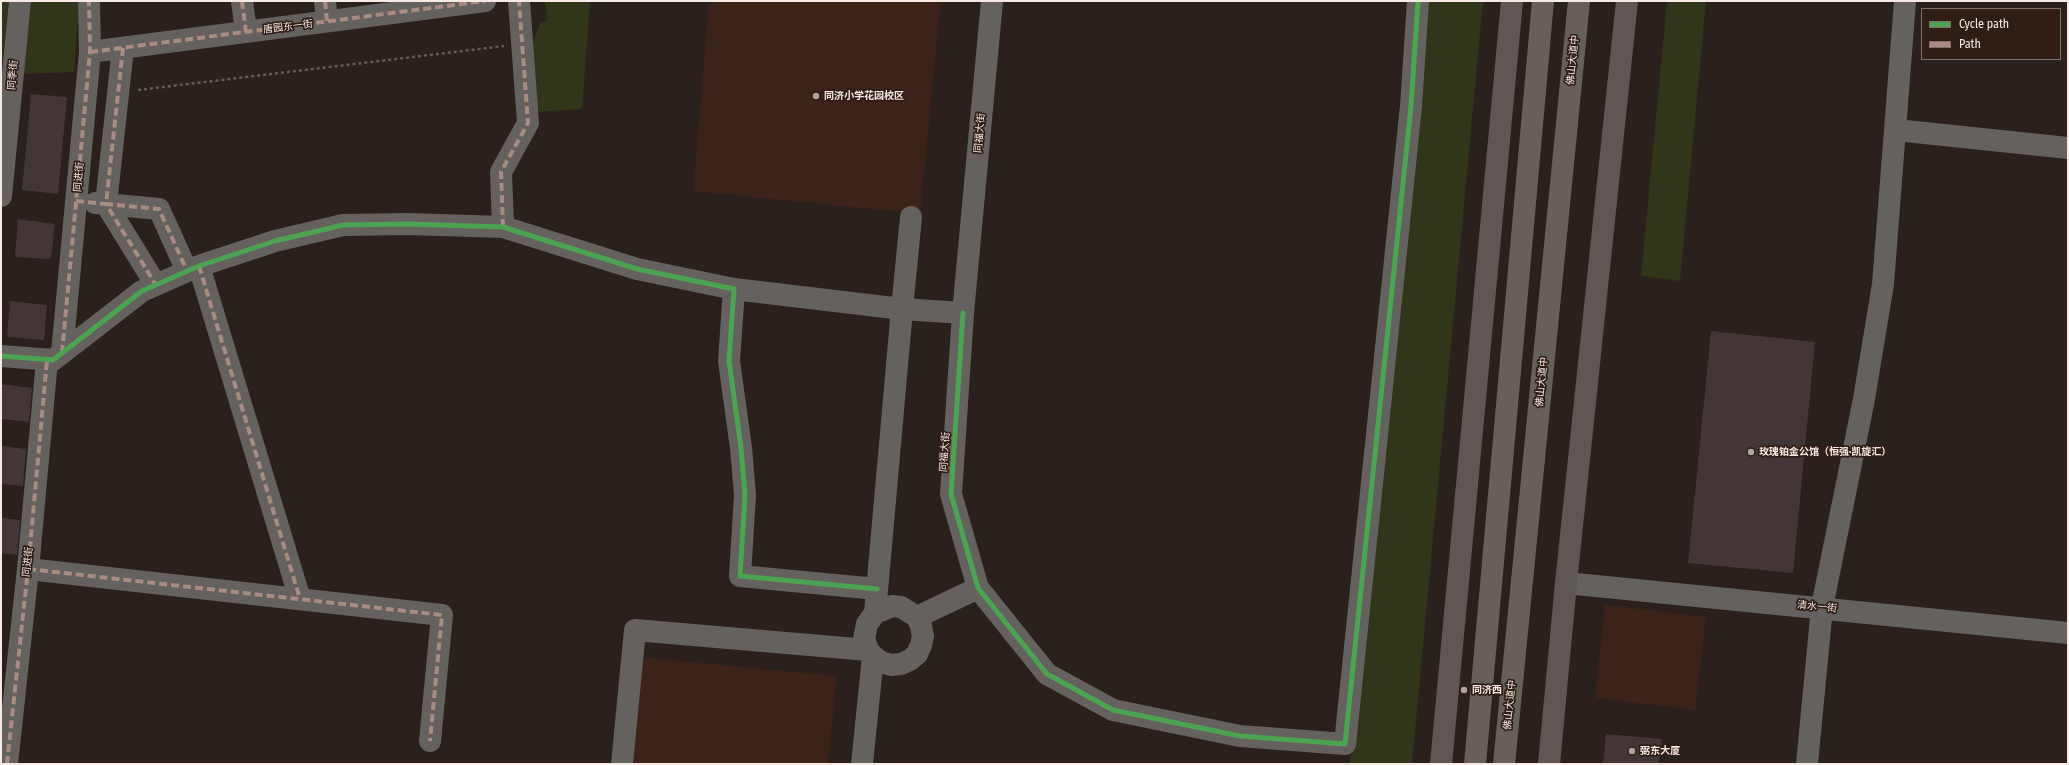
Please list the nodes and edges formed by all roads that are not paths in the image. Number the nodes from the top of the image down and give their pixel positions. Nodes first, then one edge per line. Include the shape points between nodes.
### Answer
1 (20, 1) edge
2 (89, 1) edge
3 (242, 1) edge
4 (485, 1) edge
5 (519, 1) edge
6 (992, 1) edge
7 (1418, 1) edge
8 (1512, 1) edge
9 (1543, 1) edge
10 (1579, 1) edge
11 (1627, 1) edge
12 (1905, 1) edge
13 (326, 11) edge
14 (246, 32) junction
15 (123, 48) junction
16 (90, 52) junction
17 (1896, 130) junction
18 (2068, 148) edge
19 (1, 196) edge
20 (76, 201) junction
21 (106, 204) junction
22 (911, 217) dead end
23 (503, 227) junction
24 (193, 269) junction
25 (156, 285) junction
26 (734, 288) junction
27 (902, 308) junction
28 (962, 313) junction
29 (1, 356) edge
30 (55, 357) junction
31 (28, 569) junction
32 (1566, 583) junction
33 (978, 588) junction
34 (877, 589) junction
35 (300, 599) junction
36 (1822, 607) junction
37 (875, 613) junction
38 (916, 617) junction
39 (2068, 633) edge
40 (870, 653) junction
41 (430, 742) dead end
42 (7, 764) edge
43 (622, 764) edge
44 (862, 764) edge
45 (1441, 764) edge
46 (1475, 764) edge
47 (1504, 764) edge
48 (1549, 764) edge
49 (1807, 764) edge

1 - 19 street, 同季街
2 - 16 street, 同进街
3 - 14 street
4 - 13 street, 唐园东一街
5 - 23 street via 528,123 501,172
6 - 28 street, 同福大街
7 - 33 street via 1410,106 1345,744 1240,736 1113,710 1047,674
8 - 45 main road
9 - 46 highway
10 - 47 highway, 佛山大道中
11 - 32 main road
12 - 17 street
13 - 14 street, 唐园东一街
14 - 15 street, 唐园东一街
15 - 16 street, 唐园东一街
15 - 21 street
16 - 20 street, 同进街
17 - 18 street
17 - 36 street via 1883,284 1864,399
20 - 21 street
20 - 30 street, 同进街
21 - 24 street via 159,209
21 - 25 street
22 - 27 street
23 - 24 street via 343,225 275,241
23 - 26 street via 637,269
24 - 25 street
24 - 35 street
25 - 30 street via 142,291
26 - 27 street
26 - 34 street via 729,361 745,495 740,576
27 - 28 street
27 - 34 street
28 - 33 street, 同福大街 via 951,494
29 - 30 street
30 - 31 street, 同进街
31 - 35 street
31 - 42 street, 同进街
32 - 36 street, 清水一街
32 - 48 main road
33 - 38 street
34 - 37 street
35 - 41 street via 442,615
36 - 39 street, 清水一街
36 - 49 street
37 - 38 street via 888,607 901,607
37 - 40 street via 865,631 864,639
38 - 40 street via 921,626 922,645 910,660 896,664 881,662
40 - 43 street via 635,630
40 - 44 street

